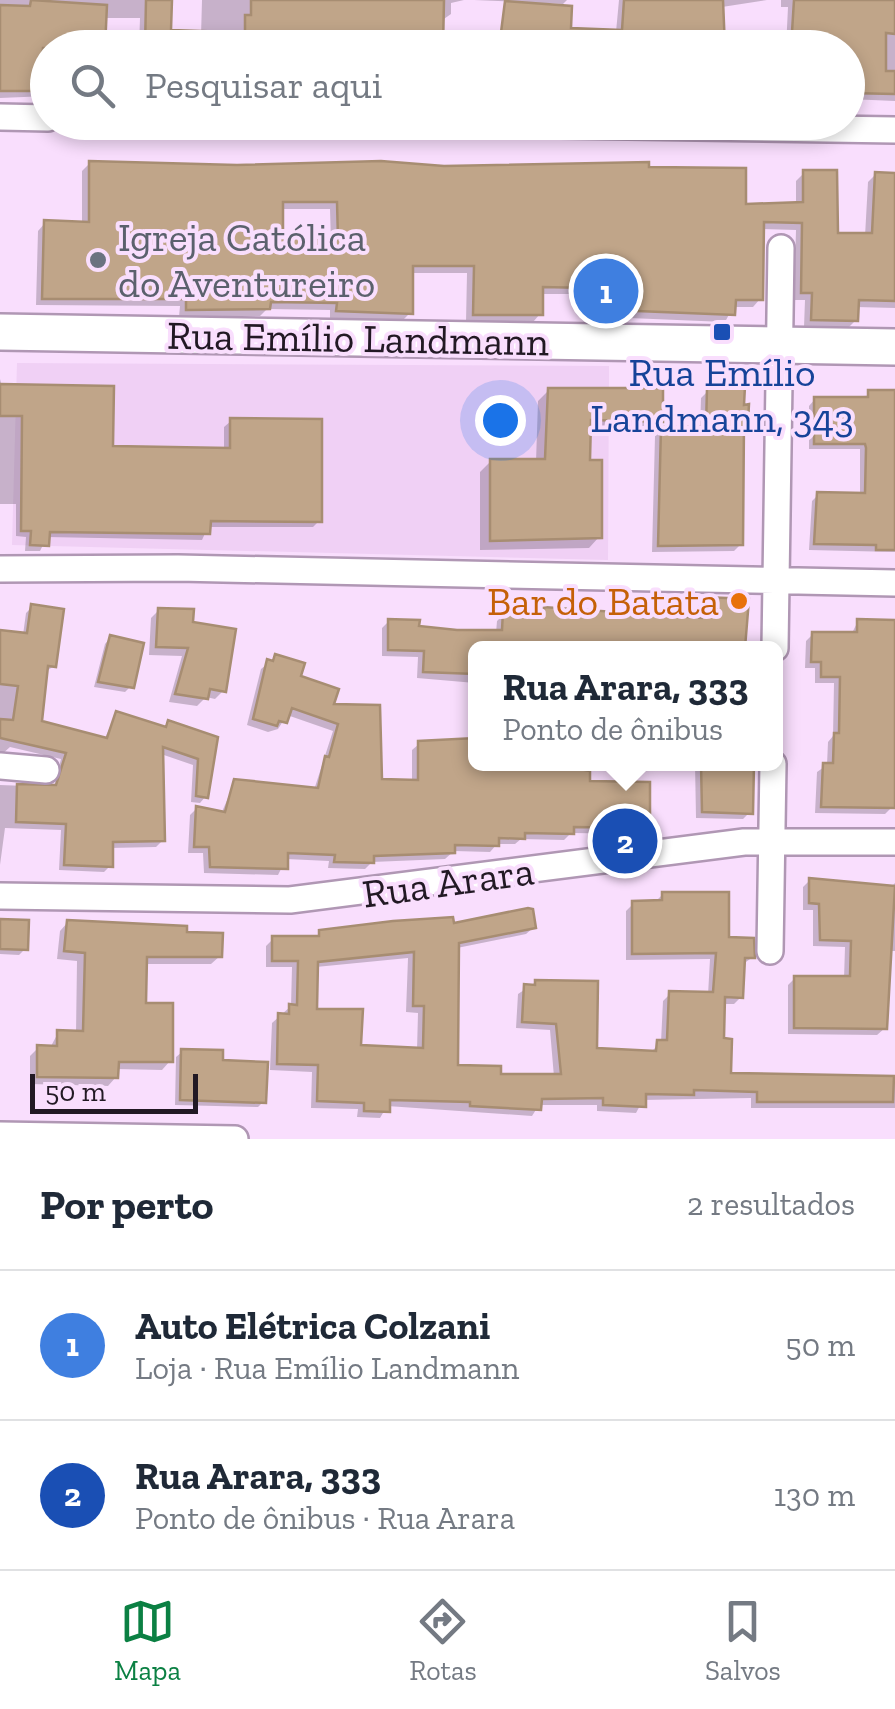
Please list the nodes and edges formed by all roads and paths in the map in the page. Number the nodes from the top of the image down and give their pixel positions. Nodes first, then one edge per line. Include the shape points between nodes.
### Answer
1 (0, 118) edge
2 (30, 118) edge
3 (865, 130) edge
4 (895, 130) edge
5 (781, 248) dead end
6 (0, 332) edge
7 (779, 345) junction
8 (895, 347) edge
9 (0, 569) edge
10 (776, 581) junction
11 (895, 583) edge
12 (775, 641) edge
13 (0, 766) edge
14 (46, 770) dead end
15 (773, 771) edge
16 (772, 840) junction
17 (895, 842) edge
18 (0, 896) edge
19 (770, 951) dead end
20 (0, 1135) edge
21 (234, 1139) edge

1 - 2 street
3 - 4 street
5 - 7 street
6 - 7 street, Rua Emílio Landmann
7 - 8 street, Rua Emílio Landmann
7 - 10 street
9 - 10 street
10 - 11 street
10 - 12 street
13 - 14 street
15 - 16 street
16 - 17 street, Rua Arara
16 - 18 street, Rua Arara via 336,897
16 - 19 street
20 - 21 street

